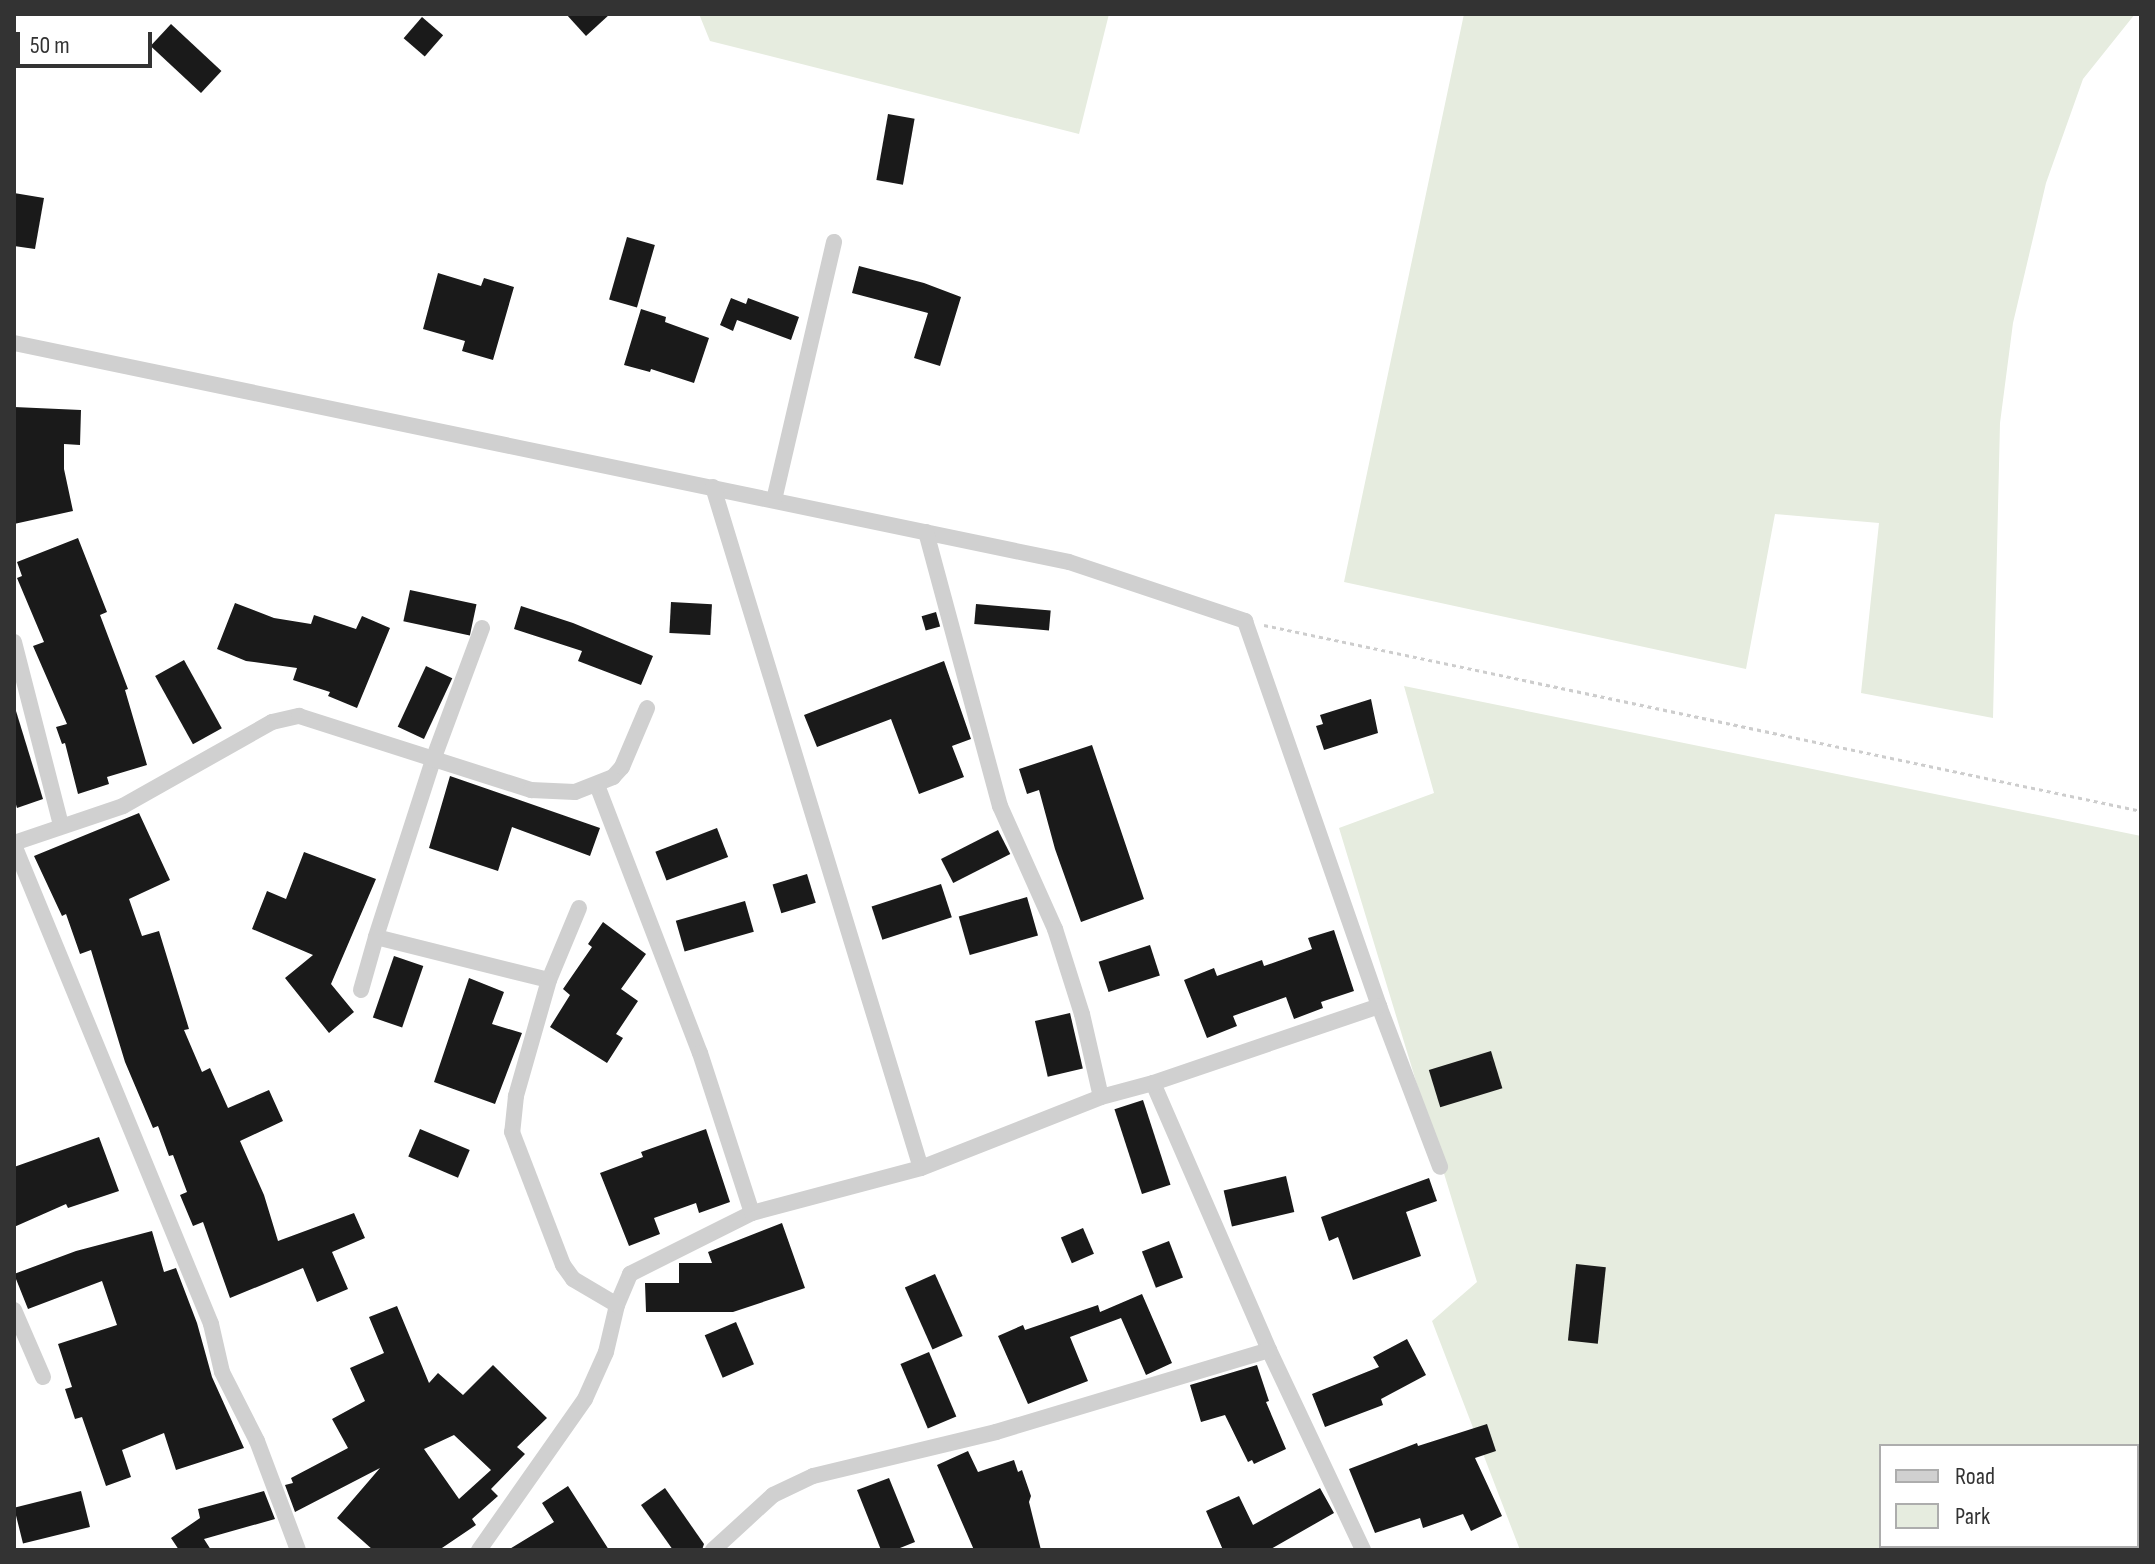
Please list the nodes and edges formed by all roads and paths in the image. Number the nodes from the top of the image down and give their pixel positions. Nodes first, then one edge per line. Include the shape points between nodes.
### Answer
1 (834, 242) dead end
2 (14, 343) edge
3 (713, 487) junction
4 (774, 500) junction
5 (926, 532) junction
6 (1245, 621) junction
7 (482, 628) dead end
8 (14, 642) edge
9 (647, 708) dead end
10 (434, 757) junction
11 (597, 785) junction
12 (2141, 811) edge
13 (61, 825) junction
14 (14, 844) edge
15 (579, 908) dead end
16 (376, 937) junction
17 (549, 980) junction
18 (361, 990) dead end
19 (1379, 1006) junction
20 (1153, 1083) junction
21 (1101, 1097) junction
22 (1440, 1167) dead end
23 (921, 1168) junction
24 (752, 1213) junction
25 (617, 1305) junction
26 (14, 1310) edge
27 (1269, 1350) junction
28 (43, 1377) dead end
29 (298, 1550) edge
30 (479, 1550) edge
31 (713, 1550) edge
32 (1363, 1550) edge

1 - 4 street
2 - 3 street
3 - 4 street
3 - 23 street
4 - 5 street
5 - 6 street via 1069,562
5 - 21 street via 1000,806 1055,929
6 - 12 path
6 - 19 street
7 - 10 street
8 - 13 street
9 - 11 street via 622,767
10 - 11 street via 531,790 575,792
10 - 13 street via 299,716 272,722 123,806
10 - 16 street
11 - 24 street via 700,1053
13 - 14 street
14 - 29 street via 211,1324 222,1372 257,1441
15 - 17 street
16 - 17 street
16 - 18 street
17 - 25 street via 516,1096 512,1132 563,1265 573,1279
19 - 20 street
19 - 22 street
20 - 21 street
20 - 27 street
21 - 23 street
23 - 24 street
24 - 25 street via 630,1274
25 - 30 street via 606,1352 585,1399
26 - 28 street
27 - 31 street via 996,1432 813,1476 773,1495
27 - 32 street

